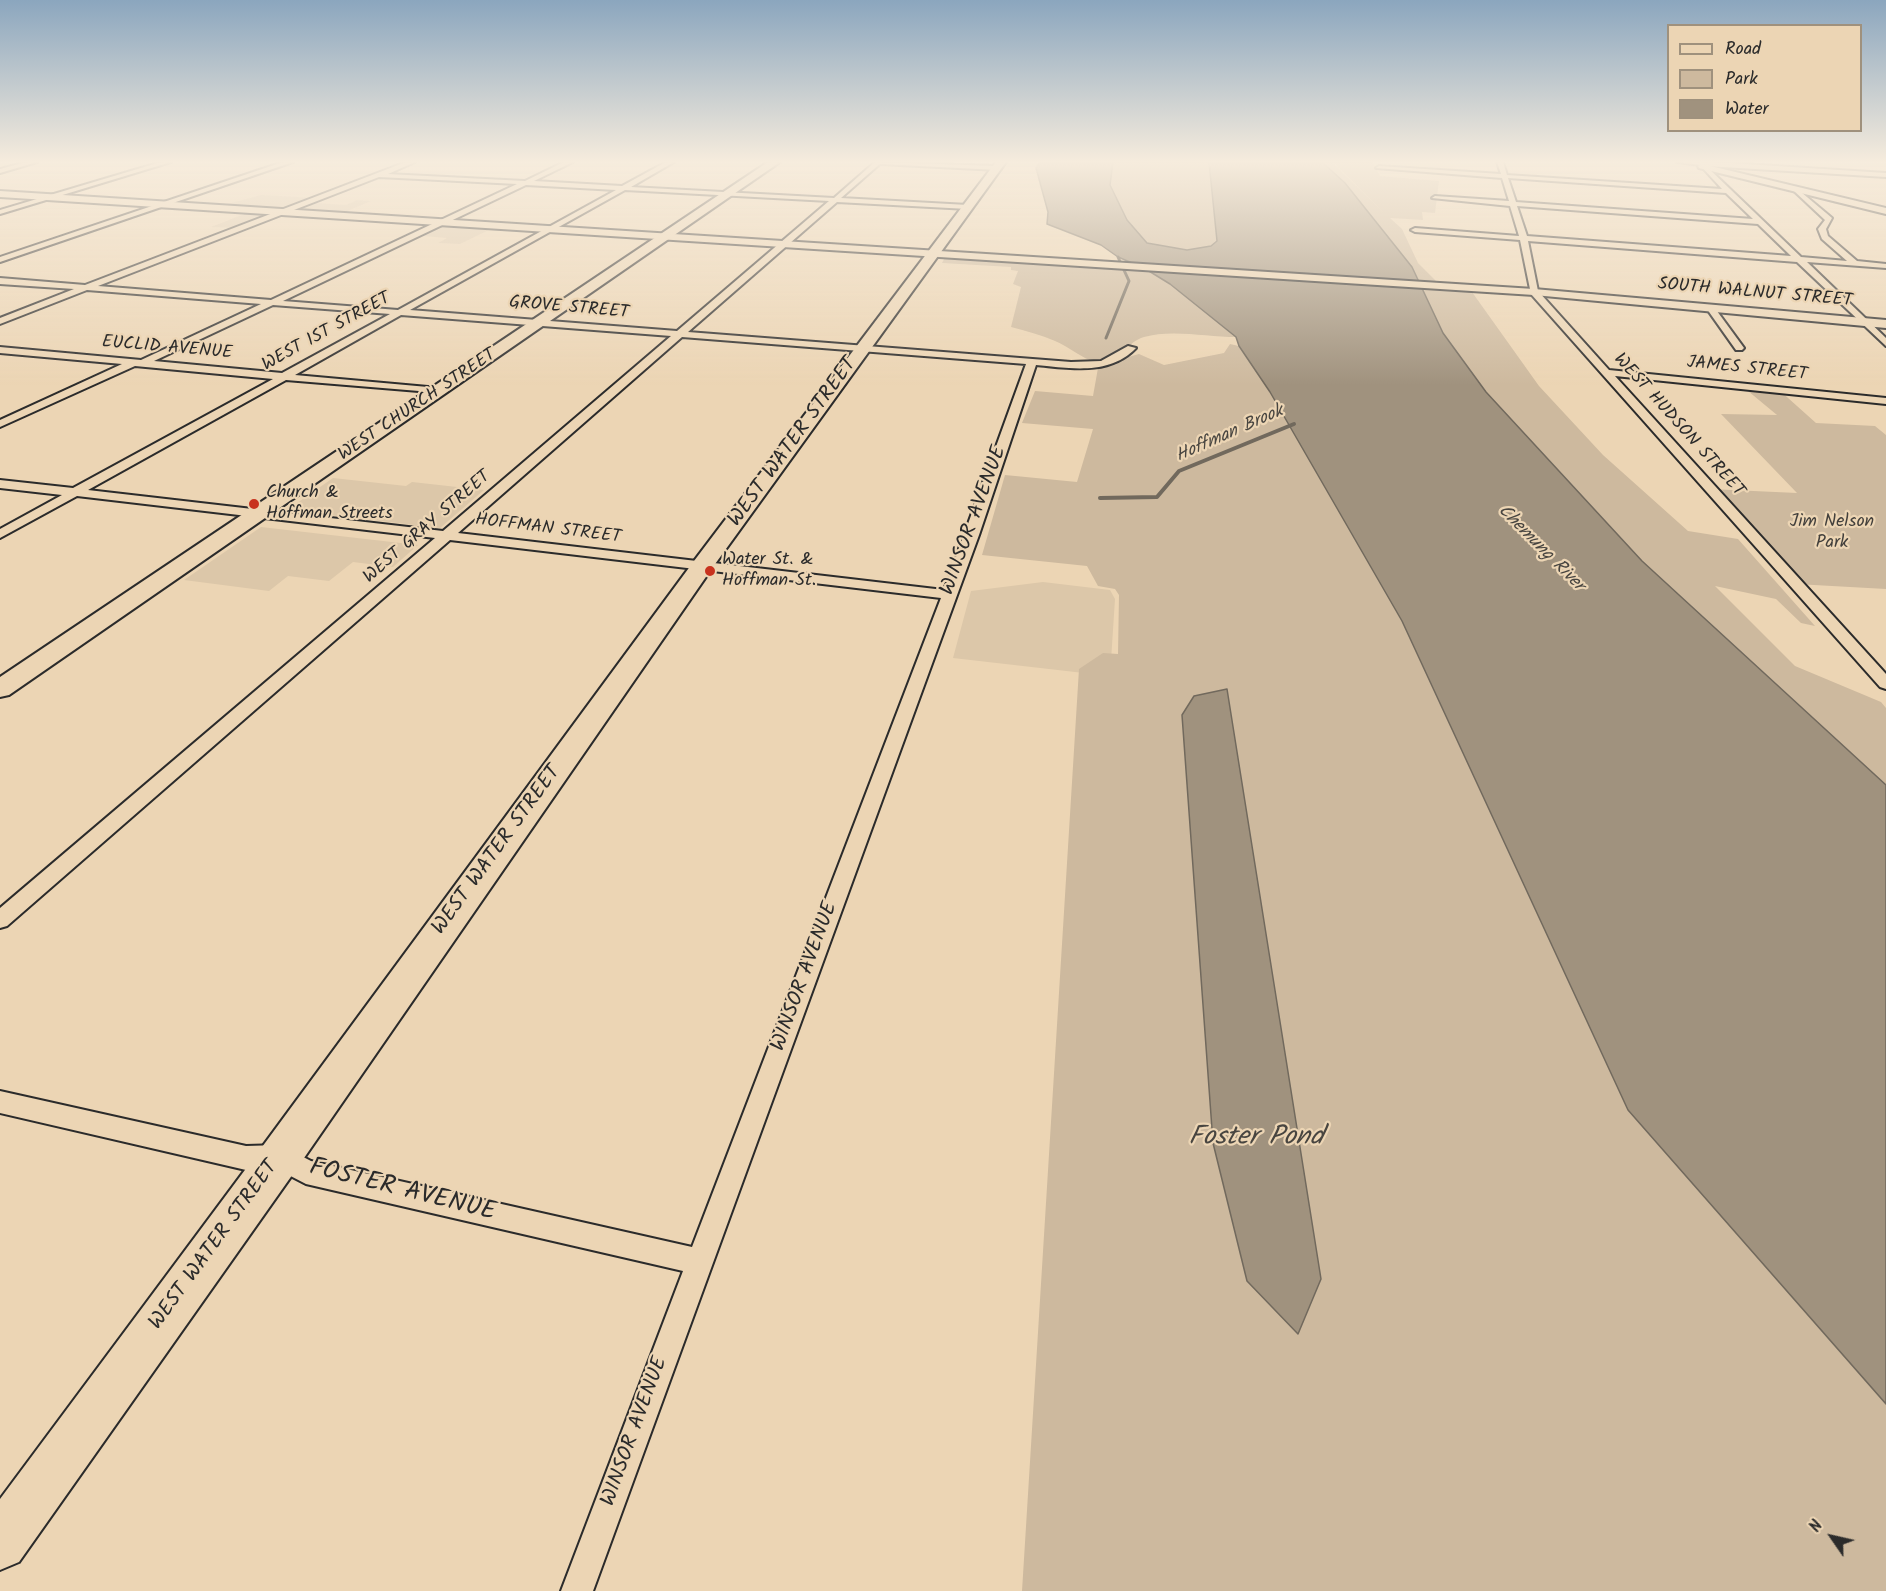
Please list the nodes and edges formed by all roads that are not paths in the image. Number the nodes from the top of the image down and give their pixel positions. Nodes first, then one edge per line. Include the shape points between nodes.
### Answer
1 (70, 236) edge
2 (222, 236) edge
3 (414, 236) edge
4 (536, 236) edge
5 (666, 236) edge
6 (670, 236) edge
7 (794, 236) edge
8 (946, 236) edge
9 (1510, 236) edge
10 (1777, 236) edge
11 (1825, 236) edge
12 (1522, 237) junction
13 (786, 243) junction
14 (933, 253) junction
15 (1800, 259) junction
16 (0, 260) edge
17 (1854, 263) junction
18 (1886, 266) edge
19 (0, 281) edge
20 (86, 288) junction
21 (1534, 292) junction
22 (274, 303) junction
23 (1711, 309) junction
24 (397, 313) junction
25 (0, 321) edge
26 (1865, 322) junction
27 (539, 323) junction
28 (1886, 324) edge
29 (677, 335) junction
30 (1886, 343) edge
31 (1131, 348) dead end
32 (1739, 348) dead end
33 (863, 349) junction
34 (0, 350) edge
35 (1032, 362) junction
36 (139, 363) junction
37 (1604, 372) junction
38 (282, 376) junction
39 (439, 391) junction
40 (1886, 401) edge
41 (0, 424) edge
42 (0, 484) edge
43 (74, 492) junction
44 (260, 513) junction
45 (0, 534) edge
46 (446, 536) junction
47 (702, 566) junction
48 (949, 595) junction
49 (1886, 684) edge
50 (0, 689) edge
51 (0, 920) edge
52 (0, 1102) edge
53 (280, 1157) junction
54 (700, 1262) junction
55 (0, 1543) edge
56 (577, 1591) edge

1 - 16 street
2 - 20 street
3 - 22 street
4 - 24 street, WEST 1ST STREET
5 - 27 main road, WEST CHURCH STREET
6 - 13 street, SOUTH WALNUT STREET
7 - 13 street, WEST GRAY STREET
8 - 14 main road, WEST WATER STREET
9 - 12 street
10 - 15 street
11 - 17 street
12 - 15 street
12 - 21 street, WEST HUDSON STREET
13 - 14 street, SOUTH WALNUT STREET
13 - 29 street, WEST GRAY STREET
14 - 21 street, SOUTH WALNUT STREET
14 - 33 main road, WEST WATER STREET
15 - 17 street
15 - 26 street
17 - 18 street
19 - 20 street, GROVE STREET
20 - 22 street, GROVE STREET
20 - 25 street
21 - 23 street, SOUTH WALNUT STREET
21 - 37 street, WEST HUDSON STREET
22 - 24 street, GROVE STREET
22 - 36 street
23 - 26 street, SOUTH WALNUT STREET
23 - 32 street
24 - 27 street, GROVE STREET
24 - 38 street, WEST 1ST STREET
26 - 28 street, SOUTH WALNUT STREET
26 - 30 street
27 - 29 street, GROVE STREET
27 - 39 main road, WEST CHURCH STREET
29 - 33 street, GROVE STREET
29 - 46 street, WEST GRAY STREET
31 - 35 street, GROVE STREET via 1114,362 1098,366
33 - 35 street, GROVE STREET
33 - 47 main road, WEST WATER STREET
34 - 36 street, EUCLID AVENUE
35 - 48 street, WINSOR AVENUE
36 - 38 street, EUCLID AVENUE
36 - 41 street
37 - 40 street, JAMES STREET
37 - 49 street, WEST HUDSON STREET
38 - 39 street, EUCLID AVENUE
38 - 43 street, WEST 1ST STREET
39 - 44 main road, WEST CHURCH STREET
42 - 43 street, HOFFMAN STREET
43 - 44 street, HOFFMAN STREET
43 - 45 street, WEST 1ST STREET
44 - 46 street, HOFFMAN STREET
44 - 50 main road, WEST CHURCH STREET
46 - 47 street, HOFFMAN STREET
46 - 51 street, WEST GRAY STREET
47 - 48 street, HOFFMAN STREET
47 - 53 main road, WEST WATER STREET
48 - 54 street, WINSOR AVENUE
52 - 53 street, FOSTER AVENUE via 246,1158
53 - 54 street, FOSTER AVENUE via 306,1172
53 - 55 main road, WEST WATER STREET
54 - 56 street, WINSOR AVENUE

